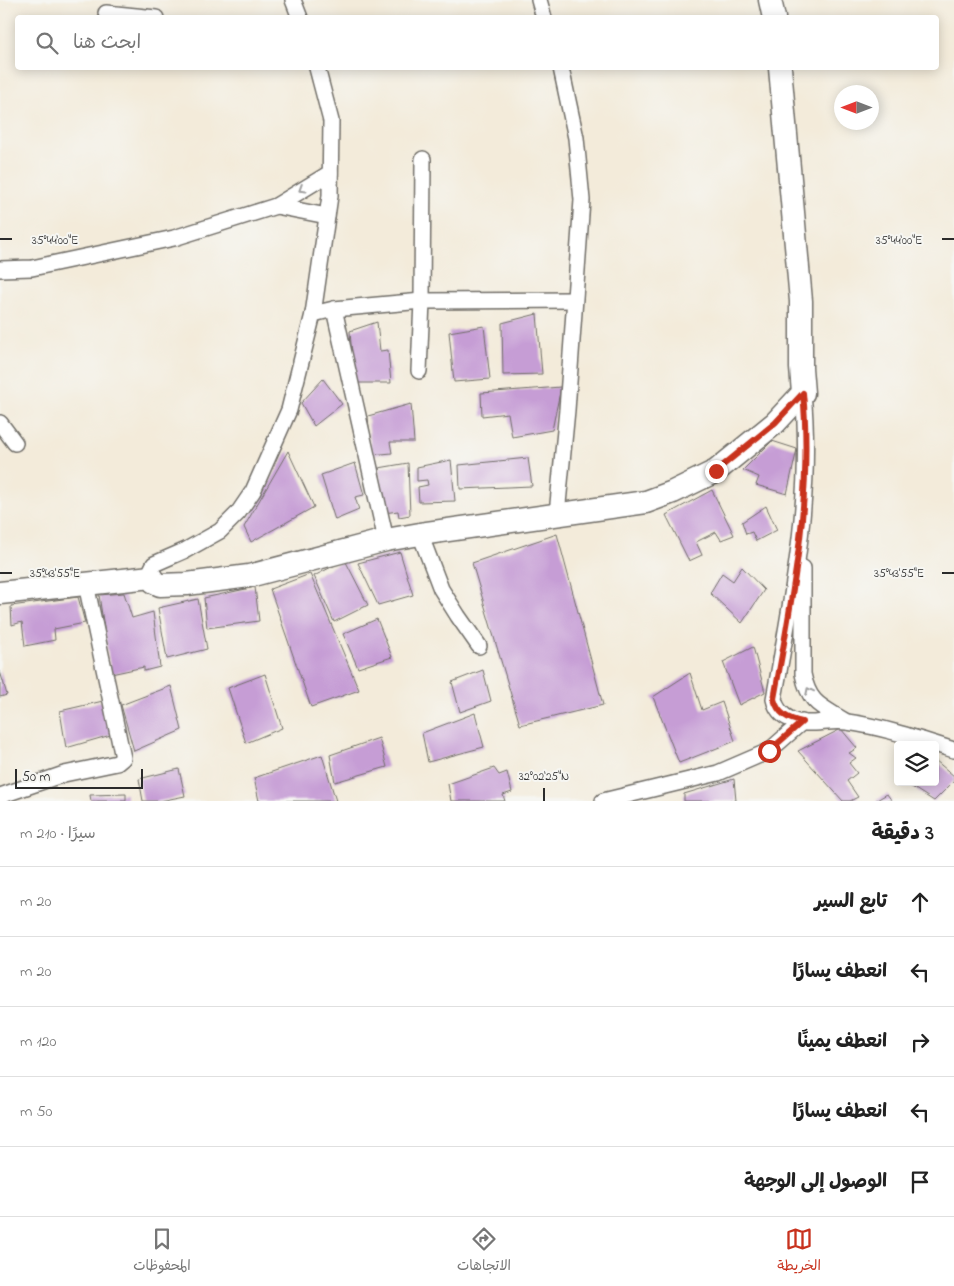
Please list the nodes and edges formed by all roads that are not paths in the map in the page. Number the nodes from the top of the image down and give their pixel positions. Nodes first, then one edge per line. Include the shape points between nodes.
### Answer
1 (293, 0) edge
2 (539, 0) edge
3 (770, 0) edge
4 (106, 13) dead end
5 (126, 15) edge
6 (299, 15) edge
7 (543, 15) edge
8 (773, 15) edge
9 (318, 70) edge
10 (561, 70) edge
11 (780, 70) edge
12 (423, 159) dead end
13 (330, 173) junction
14 (276, 206) junction
15 (327, 216) junction
16 (0, 269) edge
17 (574, 300) junction
18 (422, 301) junction
19 (334, 309) junction
20 (313, 314) junction
21 (419, 371) dead end
22 (803, 393) junction
23 (0, 423) edge
24 (16, 443) dead end
25 (557, 514) junction
26 (801, 527) junction
27 (420, 534) junction
28 (386, 540) junction
29 (150, 577) junction
30 (86, 584) junction
31 (0, 593) edge
32 (479, 646) dead end
33 (845, 721) junction
34 (802, 722) junction
35 (954, 750) edge
36 (0, 796) edge
37 (603, 801) edge

1 - 6 street
2 - 7 street
3 - 8 street
4 - 5 street
9 - 13 street via 332,121
10 - 17 street via 576,138 582,200
11 - 22 street via 801,301
12 - 18 street
13 -> 14 street
13 - 15 street
14 - 15 street
14 - 16 street via 174,238 32,268
15 - 20 street
17 - 18 street
17 - 25 street
18 - 19 street
18 - 21 street
19 - 20 street
19 - 28 street
20 - 29 street via 289,410 253,491 220,531 154,564
22 - 25 street via 775,423 716,471 692,484 646,502
22 - 26 street via 807,438
23 - 24 street
25 - 27 street
33 -> 26 street via 809,696 802,674
26 - 34 street via 774,699 782,714
27 - 28 street
27 - 32 street via 441,589
28 - 29 street via 250,576 187,584 160,584
29 - 30 street
30 - 31 street
30 - 36 street via 123,758 117,763 64,774
33 - 34 street
33 - 35 street
34 - 37 street via 769,751 718,773

